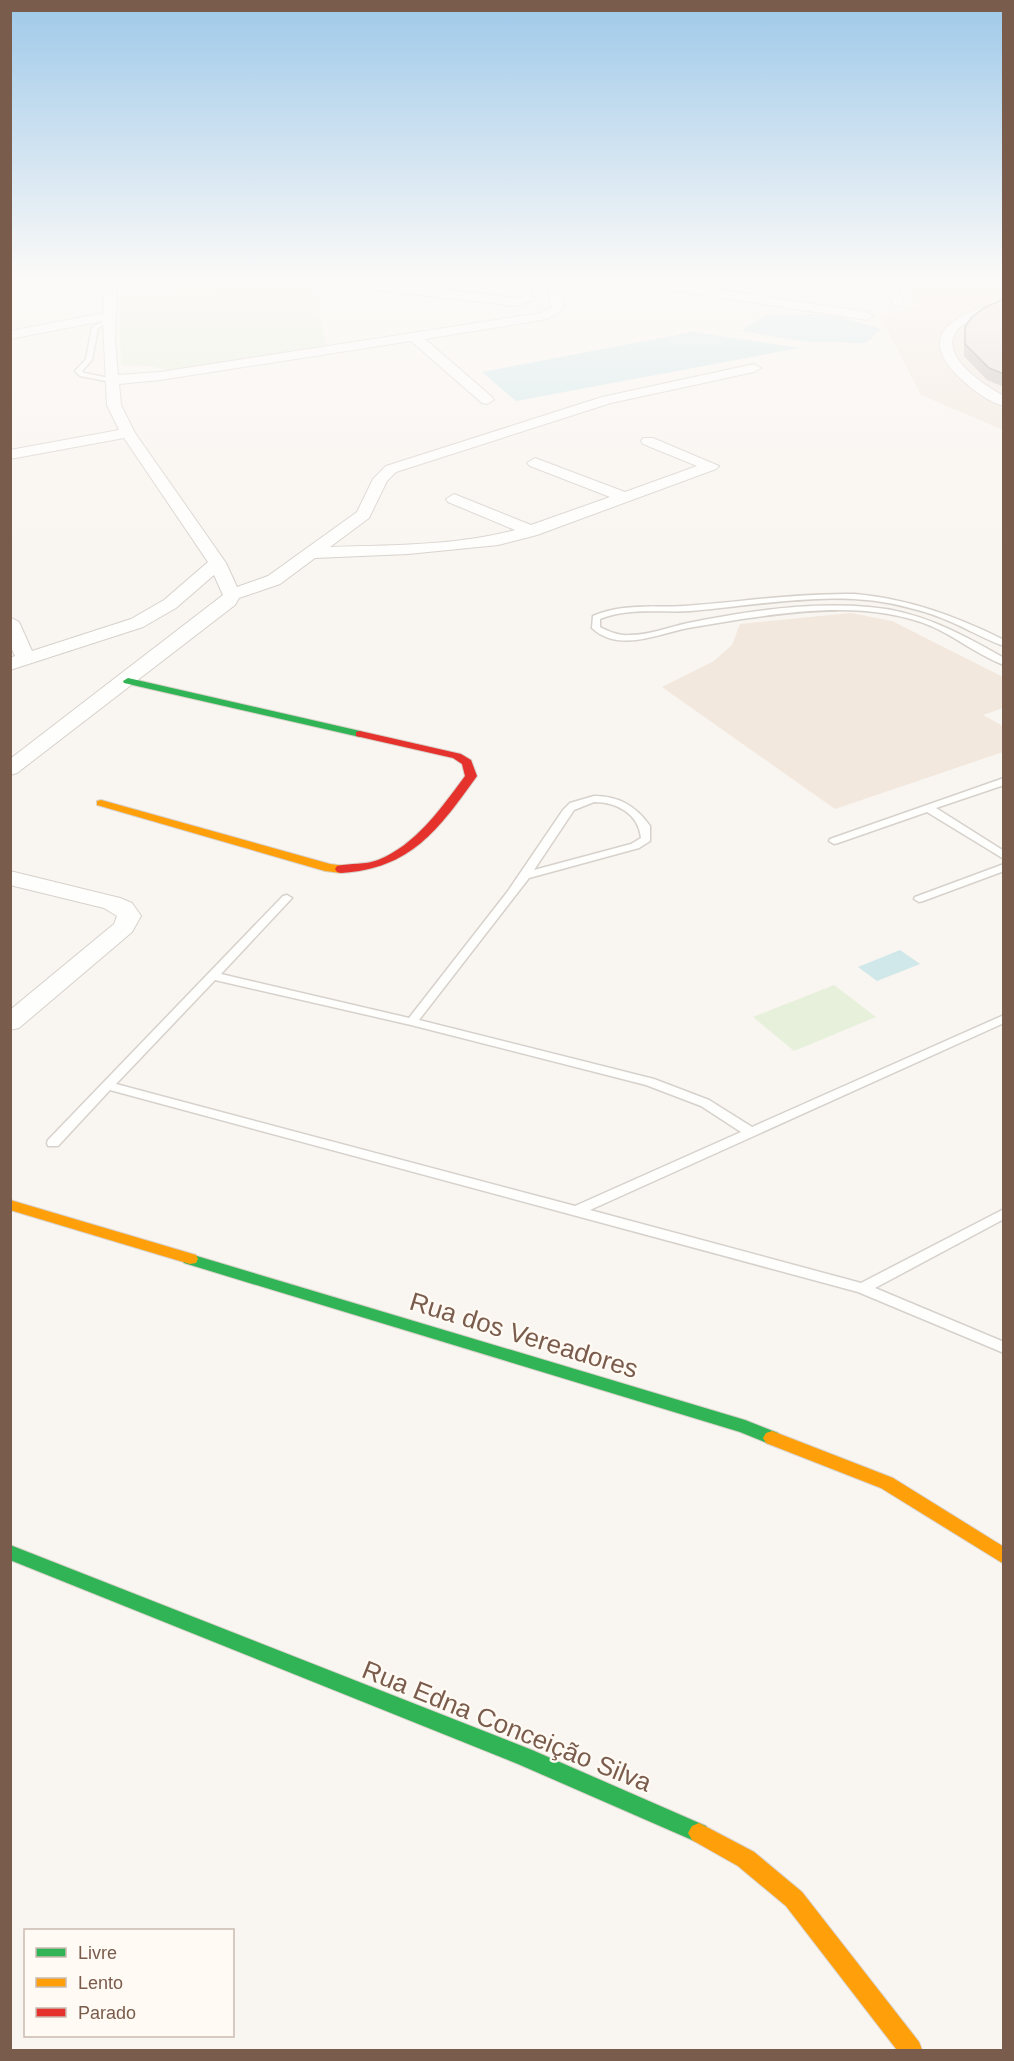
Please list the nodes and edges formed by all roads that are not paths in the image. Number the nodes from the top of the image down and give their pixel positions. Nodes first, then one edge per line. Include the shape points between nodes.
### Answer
1 (89, 376) edge
2 (112, 376) edge
3 (158, 376) edge
4 (460, 376) edge
5 (716, 376) edge
6 (967, 376) edge
7 (112, 380) junction
8 (487, 400) dead end
9 (1004, 402) edge
10 (128, 433) junction
11 (648, 441) dead end
12 (10, 455) edge
13 (535, 463) dead end
14 (625, 497) junction
15 (454, 499) dead end
16 (531, 531) junction
17 (311, 553) junction
18 (216, 562) junction
19 (232, 595) junction
20 (10, 622) edge
21 (1004, 644) edge
22 (18, 662) edge
23 (1004, 662) edge
24 (128, 681) junction
25 (10, 768) edge
26 (1004, 781) edge
27 (101, 803) dead end
28 (928, 808) junction
29 (834, 841) dead end
30 (1004, 856) edge
31 (1004, 867) edge
32 (526, 875) junction
33 (10, 878) edge
34 (287, 898) dead end
35 (919, 899) dead end
36 (213, 976) junction
37 (1004, 1018) edge
38 (412, 1022) junction
39 (10, 1023) edge
40 (109, 1086) junction
41 (749, 1131) junction
42 (53, 1143) dead end
43 (10, 1205) edge
44 (576, 1211) junction
45 (1004, 1214) edge
46 (862, 1288) junction
47 (1004, 1348) edge
48 (10, 1552) edge
49 (1004, 1557) edge
50 (912, 2050) edge

1 - 7 lane
2 - 7 street
3 - 7 street
4 - 8 street
5 - 17 street via 607,400 392,469 377,481 370,507 363,515
6 - 9 street
7 - 10 street via 114,405
10 - 12 street
10 - 18 street
11 - 14 street via 711,466
13 - 14 street
14 - 16 street
15 - 16 street
16 - 17 street via 498,540 447,546
17 - 19 street via 268,583
18 - 19 street
18 - 22 street via 153,615
19 - 24 street via 230,601
20 - 22 street
21 - 23 lane via 952,619 878,598 807,598 681,609 625,609 608,611 596,618 596,628 609,636 628,638 697,624 824,609 894,612 957,635
24 - 25 street
24 - 27 street via 457,756 467,762 471,776 402,855 384,866 362,871 329,868
26 - 28 lane
28 - 29 lane
28 - 30 lane
31 - 35 lane
32 - 32 lane via 572,806 586,800 614,800 628,806 645,826 646,839 635,846
32 - 38 lane
33 - 39 street via 112,903 124,908 129,916 124,927
34 - 36 lane
36 - 38 lane
36 - 40 lane
37 - 41 lane
38 - 41 lane via 678,1091
40 - 42 lane
40 - 44 lane
41 - 44 lane
43 - 49 street, Rua dos Vereadores via 745,1427 887,1483
44 - 46 lane
45 - 46 lane
46 - 47 lane
48 - 50 street, Rua Edna Conceição Silva via 525,1757 696,1831 746,1859 794,1899

